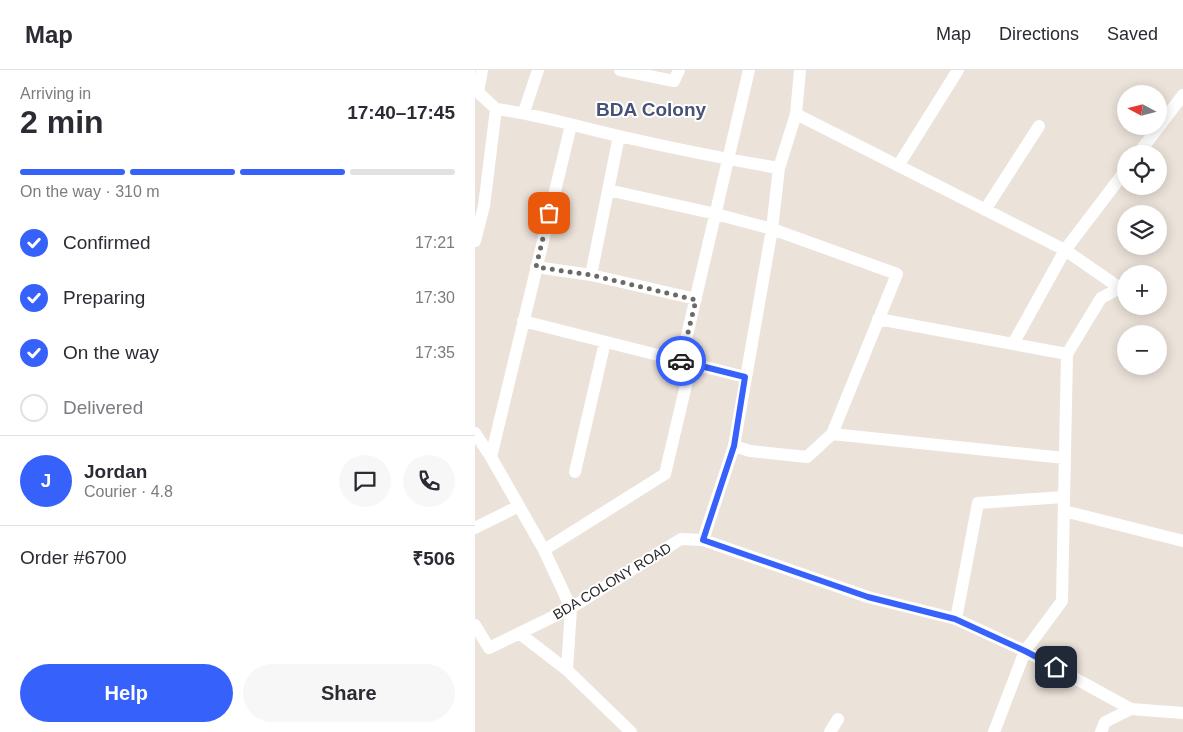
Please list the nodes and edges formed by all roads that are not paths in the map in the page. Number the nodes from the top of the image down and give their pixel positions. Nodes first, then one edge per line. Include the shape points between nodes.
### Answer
1 (482, 70) edge
2 (538, 70) edge
3 (622, 70) edge
4 (679, 70) edge
5 (749, 70) edge
6 (800, 70) edge
7 (958, 70) edge
8 (1183, 95) edge
9 (496, 109) junction
10 (523, 112) junction
11 (796, 114) junction
12 (571, 125) junction
13 (1039, 126) dead end
14 (619, 136) junction
15 (1145, 145) edge
16 (728, 160) junction
17 (898, 166) junction
18 (779, 168) junction
19 (1117, 182) edge
20 (608, 190) junction
21 (985, 210) junction
22 (716, 214) junction
23 (772, 229) junction
24 (475, 241) edge
25 (1065, 250) junction
26 (536, 267) junction
27 (591, 275) junction
28 (1117, 284) edge
29 (1117, 291) edge
30 (696, 300) junction
31 (878, 319) junction
32 (523, 321) junction
33 (605, 342) junction
34 (1013, 344) junction
35 (1067, 354) junction
36 (686, 362) junction
37 (745, 377) junction
38 (475, 433) edge
39 (831, 434) junction
40 (734, 446) junction
41 (491, 457) junction
42 (1065, 458) junction
43 (575, 472) dead end
44 (1064, 497) junction
45 (519, 506) junction
46 (1064, 511) junction
47 (475, 528) edge
48 (703, 540) junction
49 (1183, 541) edge
50 (544, 550) junction
51 (571, 608) junction
52 (955, 619) junction
53 (475, 625) edge
54 (519, 633) junction
55 (1025, 651) junction
56 (567, 670) junction
57 (1131, 709) junction
58 (1183, 713) edge
59 (838, 719) dead end
60 (631, 732) edge
61 (830, 732) edge
62 (994, 732) edge
63 (1101, 732) edge

1 - 9 street via 478,92
2 - 10 street
3 - 4 street via 674,81
5 - 16 street
6 - 11 street
7 - 17 street
8 - 15 street
9 - 10 street
9 - 24 street via 484,206
10 - 12 street
11 - 17 street
11 - 18 street
12 - 14 street
12 - 26 street
13 - 21 street
14 - 16 street
14 - 20 street
16 - 18 street
16 - 22 street
17 - 21 street
18 - 23 street
19 - 25 street
20 - 22 street
20 - 27 street
21 - 25 street
22 - 23 street
22 - 30 street
23 - 31 street via 897,274
23 - 37 street
25 - 28 street
25 - 34 street
26 - 27 street
26 - 32 street
27 - 30 street
29 - 35 street via 1101,298
30 - 36 street
31 - 34 street
31 - 39 street
32 - 33 street
32 - 41 street
33 - 36 street
33 - 43 street
34 - 35 street
35 - 42 street
36 - 37 street
36 - 50 street via 665,474
37 - 40 street
38 - 41 street
39 - 40 street via 807,458
39 - 42 street
40 - 48 street
41 - 45 street
42 - 44 street
44 - 46 street
44 - 52 street via 978,503
45 - 47 street
45 - 50 street
46 - 49 street
46 - 55 street via 1062,601
48 - 51 street, BDA COLONY ROAD via 681,539
48 - 52 street, BDA COLONY ROAD via 868,597
50 - 51 street
51 - 54 street, BDA COLONY ROAD
51 - 56 street
52 - 55 street, BDA COLONY ROAD
53 - 54 street, BDA COLONY ROAD via 489,648
54 - 56 street
55 - 57 street, BDA COLONY ROAD
55 - 62 street
56 - 60 street
57 - 58 street, BDA COLONY ROAD
57 - 63 street via 1105,722
59 - 61 street

